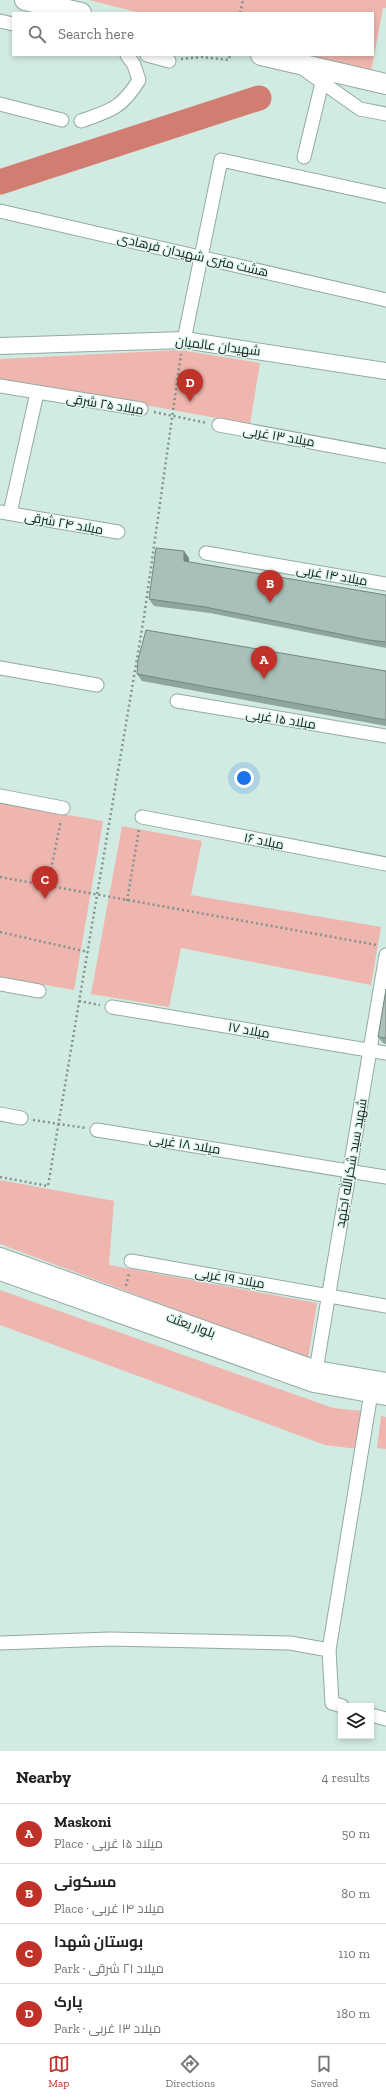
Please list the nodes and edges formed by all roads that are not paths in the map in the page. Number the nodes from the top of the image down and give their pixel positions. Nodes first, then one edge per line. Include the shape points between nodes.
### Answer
1 (25, 0) edge
2 (77, 12) edge
3 (0, 21) edge
4 (12, 24) edge
5 (128, 56) edge
6 (151, 56) edge
7 (265, 56) edge
8 (169, 61) road end
9 (294, 63) junction
10 (322, 83) junction
11 (386, 84) edge
12 (0, 104) edge
13 (386, 114) edge
14 (62, 120) dead end
15 (80, 121) dead end
16 (304, 157) dead end
17 (386, 196) edge
18 (0, 211) edge
19 (201, 257) junction
20 (386, 300) edge
21 (183, 344) junction
22 (0, 346) edge
23 (386, 372) edge
24 (0, 386) edge
25 (37, 393) junction
26 (141, 410) road end
27 (219, 426) road end
28 (386, 456) edge
29 (5, 513) edge
30 (118, 532) dead end
31 (206, 554) dead end
32 (386, 584) edge
33 (0, 668) edge
34 (97, 685) dead end
35 (177, 702) dead end
36 (386, 736) edge
37 (0, 796) edge
38 (63, 808) road end
39 (142, 817) road end
40 (386, 864) edge
41 (382, 950) edge
42 (0, 984) edge
43 (39, 991) dead end
44 (112, 1006) road end
45 (370, 1050) junction
46 (386, 1053) edge
47 (0, 1114) edge
48 (21, 1118) road end
49 (97, 1130) road end
50 (350, 1171) junction
51 (386, 1177) edge
52 (0, 1257) edge
53 (131, 1261) road end
54 (0, 1271) edge
55 (329, 1295) junction
56 (386, 1306) edge
57 (316, 1370) junction
58 (386, 1382) edge
59 (378, 1394) edge
60 (0, 1643) edge
61 (329, 1650) junction
62 (338, 1705) edge
63 (374, 1716) edge
64 (386, 1719) edge

1 - 2 main road
3 - 4 street
5 - 15 street via 139,80 130,94 112,110
6 - 8 street
7 - 9 main road
9 - 10 street
9 - 11 main road
10 - 13 street via 360,109
10 - 16 street
12 - 14 street
17 - 19 street via 221,160
18 - 19 street, هشت متری شهیدان فرهادی
19 - 20 street, هشت متری شهیدان فرهادی
19 - 21 street
21 - 22 street, شهیدان عالمیان
21 - 23 street, شهیدان عالمیان
24 - 25 street, میلاد ۲۵ شرقی
25 - 26 street, میلاد ۲۵ شرقی
25 - 29 street
27 - 28 street, میلاد ۱۳ غربی
29 - 30 street, میلاد ۲۴ شرقی
31 - 32 street, میلاد ۱۴ غربی
33 - 34 street
35 - 36 street, میلاد ۱۵ غربی
37 - 38 street
39 - 40 street, میلاد ۱۶
41 - 45 street, شهید سید شکرالله اجتهد
42 - 43 street
44 - 45 street, میلاد ۱۷
45 - 46 street, میلاد ۱۷
45 - 50 street, شهید سید شکرالله اجتهد
47 - 48 street
49 - 50 street, میلاد ۱۸ غربی
50 - 51 street, میلاد ۱۸ غربی
50 - 55 street, شهید سید شکرالله اجتهد
52 - 57 main road, بلوار بعثت
53 - 55 street, میلاد ۱۹ غربی
54 - 59 main road, بلوار بعثت via 314,1383
55 - 56 street, میلاد ۱۹ غربی
55 - 57 street, شهید سید شکرالله اجتهد
57 - 58 main road, بلوار بعثت
59 - 61 street
60 - 61 street via 110,1639 290,1643
61 - 62 street via 332,1703
63 - 64 street

